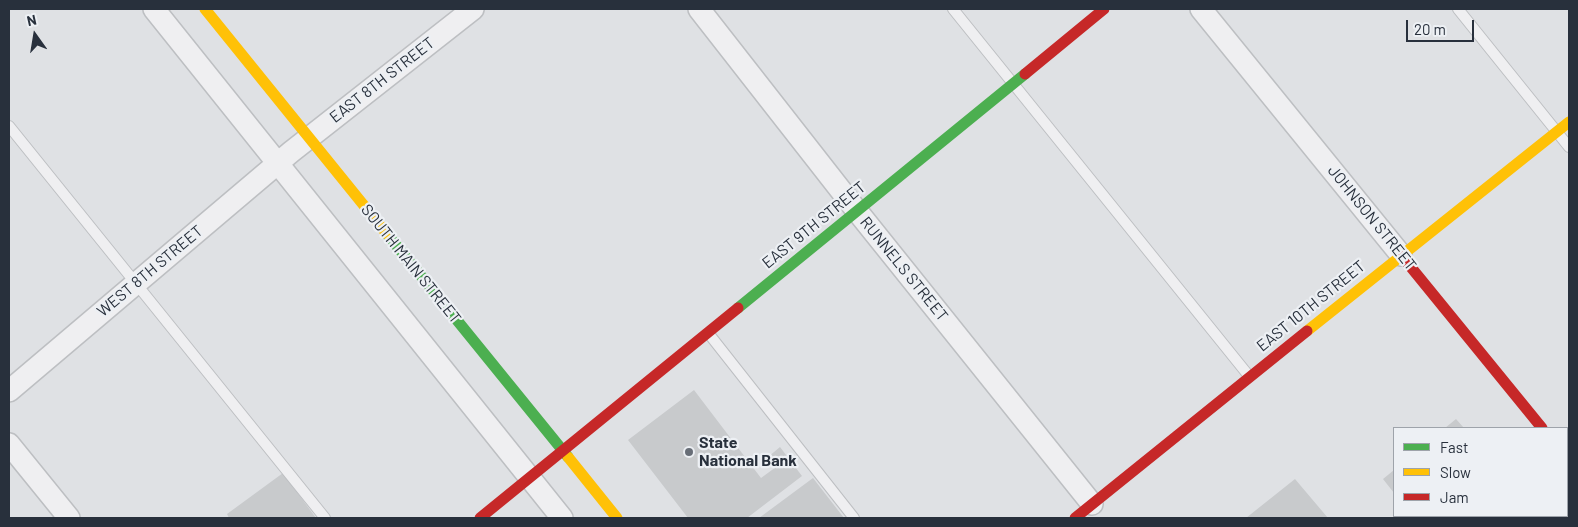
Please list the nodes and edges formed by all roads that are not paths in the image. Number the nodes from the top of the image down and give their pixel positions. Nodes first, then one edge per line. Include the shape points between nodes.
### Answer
1 (154, 9) edge
2 (205, 9) edge
3 (473, 9) edge
4 (699, 9) edge
5 (953, 9) edge
6 (1104, 9) edge
7 (1201, 9) edge
8 (1458, 9) edge
9 (1013, 83) junction
10 (1569, 122) edge
11 (9, 126) edge
12 (1557, 132) junction
13 (309, 138) junction
14 (1569, 147) edge
15 (284, 157) junction
16 (857, 211) junction
17 (1401, 255) junction
18 (136, 284) junction
19 (708, 333) junction
20 (1250, 376) junction
21 (9, 391) edge
22 (1541, 427) edge
23 (9, 444) edge
24 (563, 451) junction
25 (537, 473) junction
26 (1092, 504) junction
27 (68, 518) edge
28 (325, 518) edge
29 (480, 518) edge
30 (562, 518) edge
31 (618, 518) edge
32 (854, 518) edge
33 (1075, 518) edge

1 - 15 street
2 - 13 street, SOUTH MAIN STREET
3 - 13 street, EAST 8TH STREET
4 - 16 street, RUNNELS STREET
5 - 9 lane
6 - 9 street, EAST 9TH STREET
7 - 17 street, JOHNSON STREET
8 - 12 lane
9 - 16 street, EAST 9TH STREET
9 - 20 lane
10 - 12 street, EAST 10TH STREET
11 - 18 lane
12 - 14 lane
12 - 17 street, EAST 10TH STREET
13 - 15 street, EAST 8TH STREET
13 - 24 street, SOUTH MAIN STREET
15 - 18 street, WEST 8TH STREET
15 - 25 street
16 - 19 street, EAST 9TH STREET
16 - 26 street, RUNNELS STREET
17 - 20 street, EAST 10TH STREET
17 - 22 street, JOHNSON STREET
18 - 21 street, WEST 8TH STREET
18 - 28 lane
19 - 24 street, EAST 9TH STREET
19 - 32 lane
20 - 26 street, EAST 10TH STREET
23 - 27 street
24 - 25 street, EAST 9TH STREET
24 - 31 street, SOUTH MAIN STREET
25 - 29 street, EAST 9TH STREET
25 - 30 street
26 - 33 street, EAST 10TH STREET

